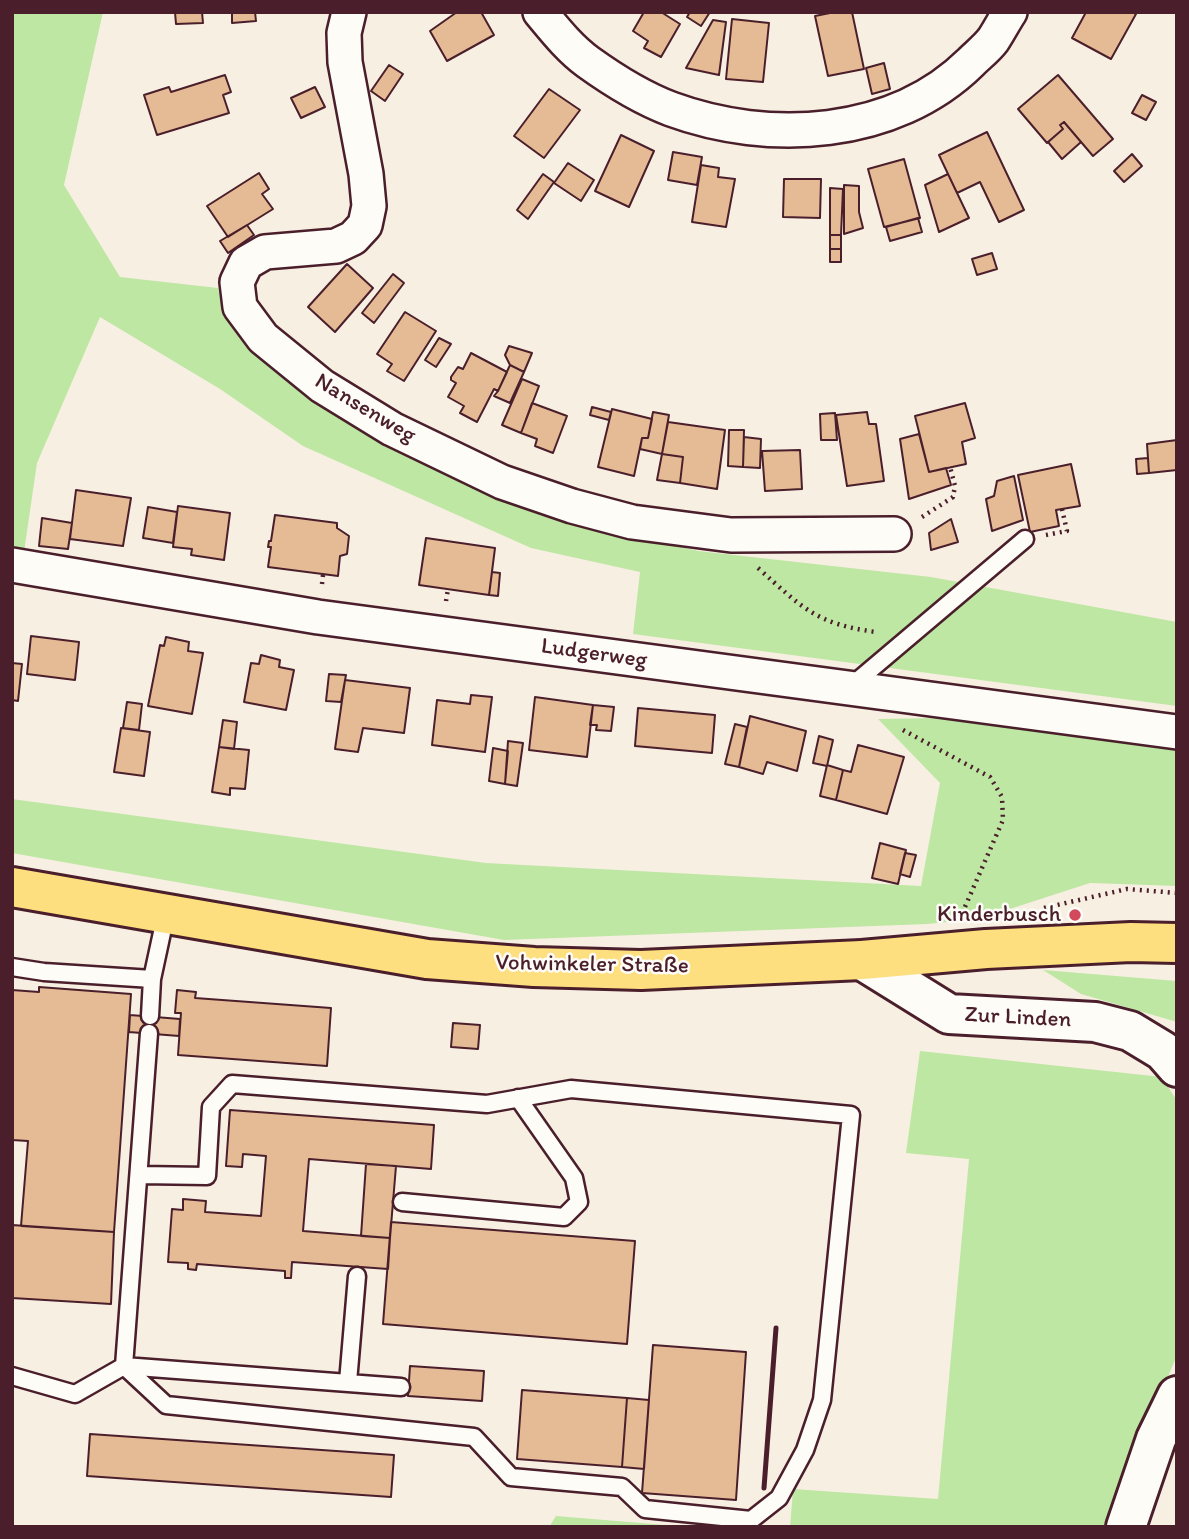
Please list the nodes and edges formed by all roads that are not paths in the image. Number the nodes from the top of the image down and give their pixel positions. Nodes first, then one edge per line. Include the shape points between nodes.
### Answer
1 (349, 12) edge
2 (540, 12) edge
3 (1010, 12) edge
4 (894, 534) road end
5 (1025, 539) road end
6 (12, 565) edge
7 (848, 689) junction
8 (1177, 732) edge
9 (12, 887) edge
10 (166, 914) junction
11 (1177, 943) edge
12 (862, 960) junction
13 (12, 967) edge
14 (152, 979) junction
15 (150, 1016) dead end
16 (149, 1033) dead end
17 (1177, 1067) edge
18 (517, 1098) junction
19 (139, 1175) junction
20 (402, 1202) dead end
21 (357, 1276) dead end
22 (124, 1366) junction
23 (12, 1376) edge
24 (348, 1382) junction
25 (401, 1387) dead end
26 (1177, 1396) edge
27 (1126, 1527) edge

1 - 4 street, Nansenweg via 345,62 366,174 369,206 365,225 336,246 265,252 246,263 237,282 240,307 263,338 322,386 391,429 502,482 572,506 632,522 731,535
2 - 3 street via 588,62 639,94 716,122 771,130 817,130 878,118 928,97 951,82 992,42
5 - 7 lane
6 - 7 street, Ludgerweg via 318,617
7 - 8 street, Ludgerweg
9 - 10 main road, Vohwinkeler Straße
10 - 12 main road, Vohwinkeler Straße via 427,958 534,967 641,970
10 - 14 lane
11 - 12 main road, Vohwinkeler Straße via 986,949
12 - 17 street, Zur Linden via 949,1014 1095,1022 1130,1031 1163,1051
13 - 14 lane
14 - 15 lane
16 - 19 lane
18 - 19 lane via 487,1104 232,1084 211,1107 207,1176
18 - 20 lane via 573,1178 579,1202 564,1217
18 - 22 lane via 571,1089 851,1115 822,1400 805,1450 779,1498 751,1520 645,1509 622,1487 511,1477 474,1437 166,1405
19 - 22 lane
21 - 24 lane
22 - 23 lane via 75,1394
22 - 24 lane
24 - 25 lane
26 - 27 street via 1156,1439

